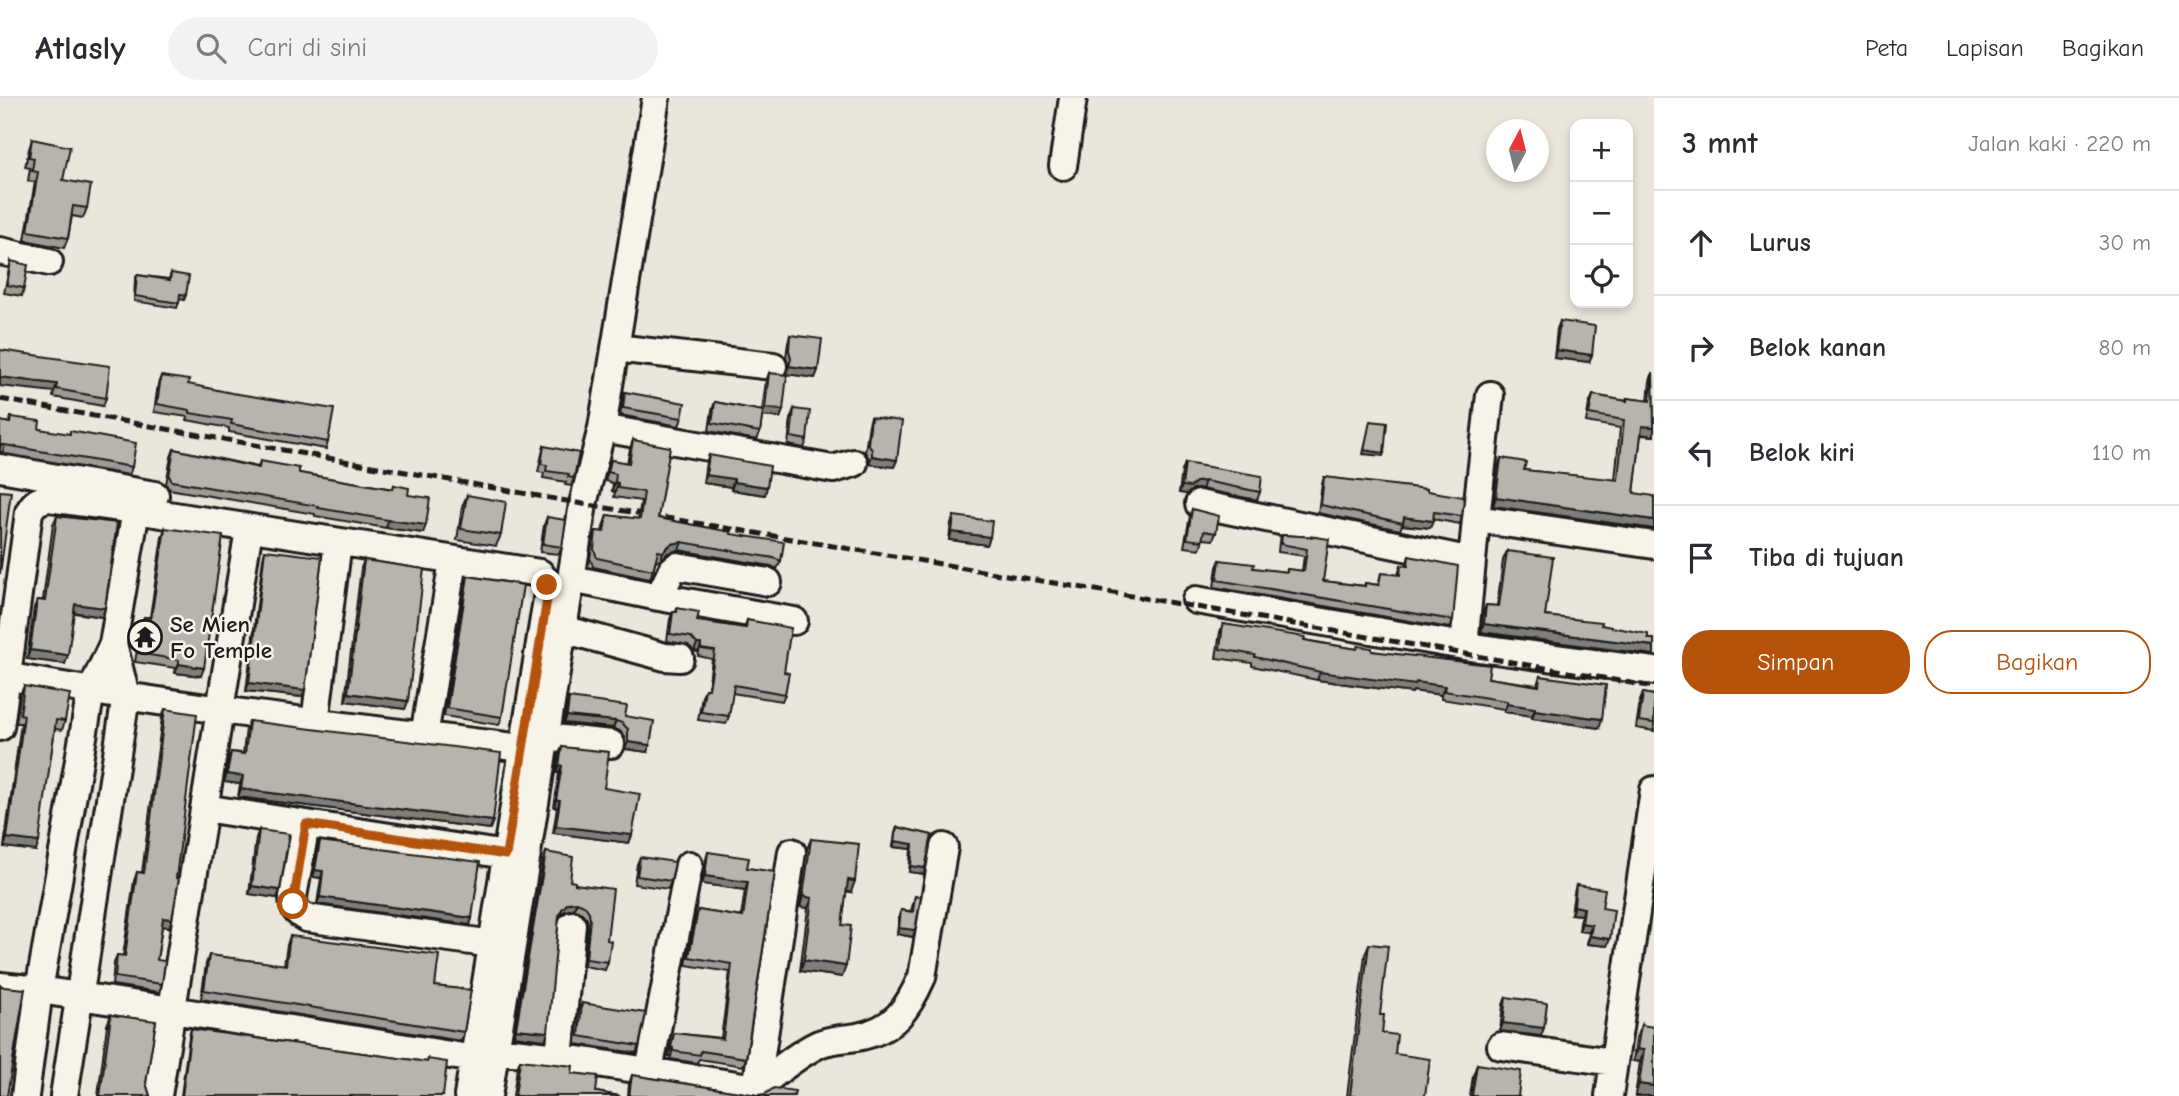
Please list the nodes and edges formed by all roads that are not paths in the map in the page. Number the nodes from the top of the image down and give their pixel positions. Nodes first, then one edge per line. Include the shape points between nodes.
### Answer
1 (656, 98) edge
2 (1073, 98) edge
3 (1063, 166) dead end
4 (0, 251) edge
5 (49, 262) dead end
6 (615, 348) junction
7 (773, 366) dead end
8 (1490, 395) dead end
9 (602, 428) junction
10 (854, 463) dead end
11 (0, 468) edge
12 (1199, 504) dead end
13 (136, 510) junction
14 (1476, 519) junction
15 (249, 529) junction
16 (338, 542) junction
17 (1654, 545) edge
18 (453, 561) junction
19 (1472, 561) junction
20 (573, 572) junction
21 (768, 582) dead end
22 (659, 597) junction
23 (1196, 600) dead end
24 (794, 621) dead end
25 (564, 629) junction
26 (113, 645) junction
27 (1464, 646) junction
28 (680, 659) dead end
29 (1654, 671) edge
30 (4, 676) edge
31 (90, 691) junction
32 (126, 696) junction
33 (220, 710) junction
34 (315, 722) junction
35 (0, 727) edge
36 (424, 736) junction
37 (533, 743) junction
38 (611, 744) dead end
39 (1654, 790) edge
40 (204, 808) junction
41 (306, 824) junction
42 (944, 847) dead end
43 (792, 852) dead end
44 (506, 855) junction
45 (689, 865) dead end
46 (572, 926) dead end
47 (493, 944) junction
48 (0, 986) edge
49 (39, 989) junction
50 (79, 995) junction
51 (172, 1010) junction
52 (1501, 1046) dead end
53 (485, 1054) junction
54 (559, 1058) junction
55 (1613, 1062) junction
56 (649, 1071) junction
57 (756, 1088) junction
58 (25, 1096) edge
59 (64, 1096) edge
60 (158, 1096) edge
61 (468, 1096) edge
62 (488, 1096) edge
63 (1609, 1096) edge

1 - 6 street
2 - 3 street
4 - 5 street
6 - 7 street
6 - 9 street
8 - 14 street
9 - 10 street via 833,469
9 - 20 street via 583,503
11 - 20 street
12 - 19 street
13 - 15 street
13 - 26 street
13 - 30 street via 49,498 32,506
14 - 17 street
14 - 19 street
15 - 16 street
15 - 33 street
16 - 18 street
16 - 34 street
18 - 36 street
18 - 37 street via 536,571 547,585
19 - 27 street
20 - 22 street
20 - 25 street
21 - 22 street via 677,566
22 - 24 street
23 - 27 street
25 - 28 street
25 - 37 street
26 - 31 street
26 - 32 street
27 - 29 street
30 - 31 street
30 - 35 street
31 - 32 street
31 - 49 street
32 - 33 street
32 - 50 street
33 - 34 street
33 - 40 street
34 - 36 street
36 - 37 street
37 - 38 street
37 - 44 street
37 - 53 street
39 - 55 street
40 - 41 street
40 - 51 street
41 - 44 street
41 - 47 street via 293,897 299,914
42 - 57 street via 922,977 902,1013 879,1031 833,1040 804,1052
43 - 57 street
44 - 47 street
45 - 56 street
46 - 54 street
47 - 53 street
48 - 49 street
49 - 50 street
49 - 58 street
50 - 51 street
50 - 59 street
51 - 53 street
51 - 60 street
52 - 55 street
53 - 54 street
53 - 61 street
53 - 62 street
54 - 56 street
55 - 63 street
56 - 57 street

